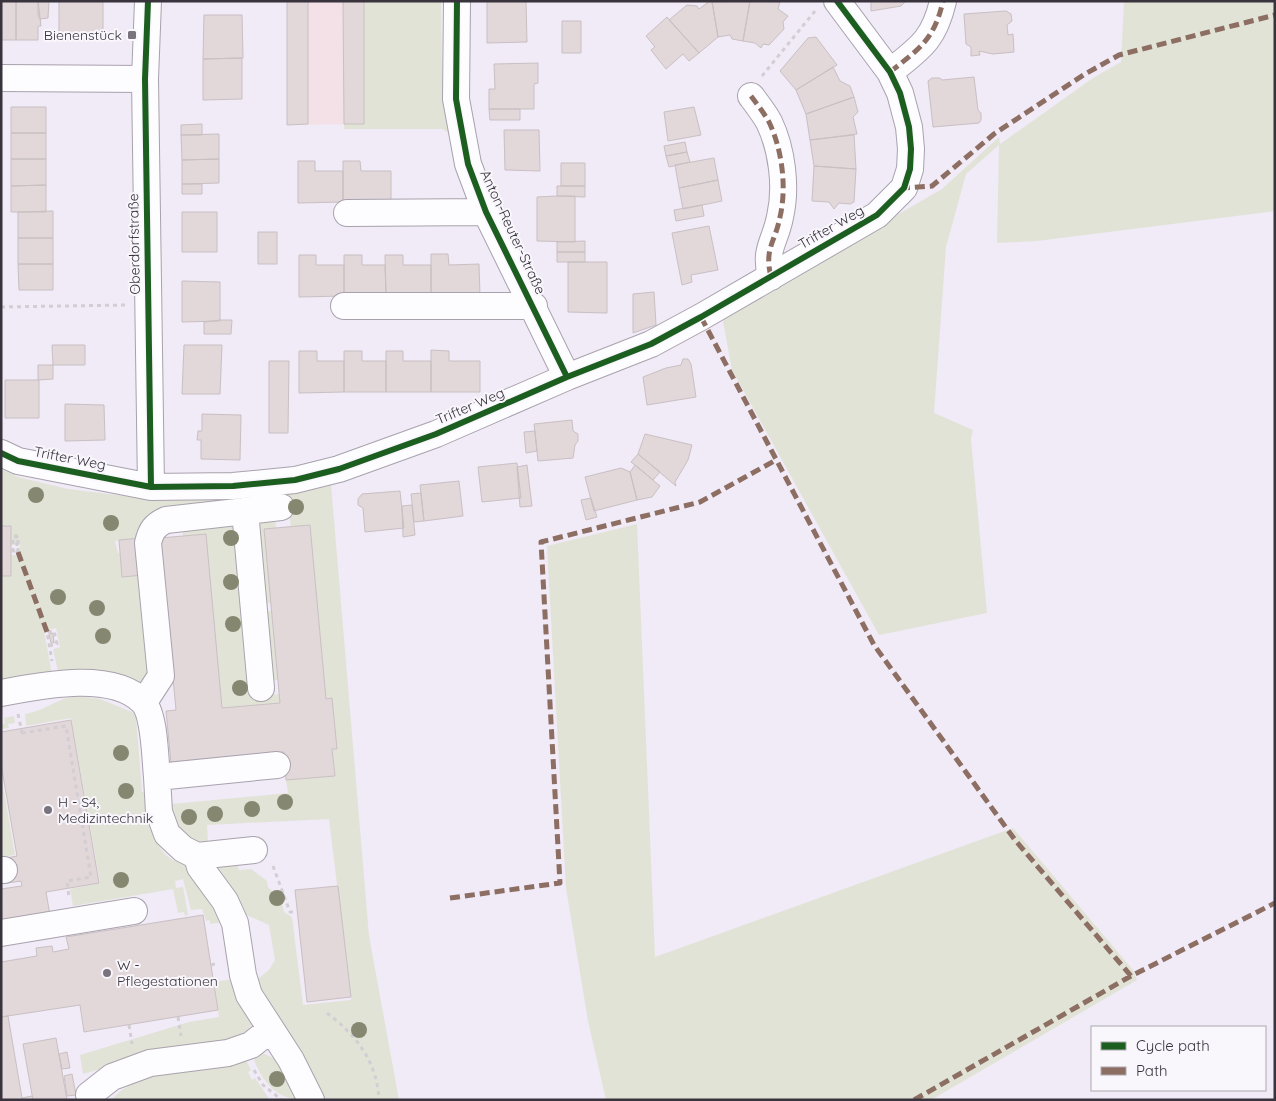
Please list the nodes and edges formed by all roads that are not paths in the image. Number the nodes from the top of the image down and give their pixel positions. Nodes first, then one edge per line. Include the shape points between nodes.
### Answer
1 (148, 1) edge
2 (456, 1) edge
3 (943, 1) edge
4 (827, 5) edge
5 (890, 72) junction
6 (1, 78) edge
7 (145, 79) junction
8 (751, 96) road end
9 (486, 212) junction
10 (347, 213) dead end
11 (771, 277) junction
12 (344, 306) dead end
13 (534, 306) junction
14 (567, 377) junction
15 (1, 453) edge
16 (151, 487) junction
17 (281, 507) dead end
18 (245, 511) junction
19 (261, 688) dead end
20 (10, 702) edge
21 (144, 702) junction
22 (277, 765) dead end
23 (157, 778) junction
24 (254, 850) road end
25 (197, 856) junction
26 (134, 911) dead end
27 (1, 932) edge
28 (271, 1029) junction
29 (89, 1095) dead end
30 (311, 1100) edge

1 - 7 street, Oberdorfstraße
2 - 9 street, Anton-Reuter-Straße via 459,123 468,164
3 - 5 street via 938,23 924,44
4 - 5 street
5 - 11 street, Trifter Weg via 905,112 911,149 910,169 904,188 877,215
6 - 7 street
7 - 16 street, Oberdorfstraße
8 - 11 street via 768,121 778,146 782,177 781,216 767,260
9 - 10 street, Anton-Reuter-Straße
9 - 13 street, Anton-Reuter-Straße
11 - 14 street, Trifter Weg via 651,344
12 - 13 street, Anton-Reuter-Straße
13 - 14 street, Anton-Reuter-Straße
14 - 16 street, Trifter Weg via 436,434 339,469 295,480 233,486
15 - 16 street, Trifter Weg via 18,461
17 - 18 street
18 - 19 street
18 - 21 street via 166,520 157,523 150,532 148,543 161,676
20 - 21 street via 56,683 78,681 123,689
21 - 23 street via 151,718
22 - 23 street
23 - 25 street via 159,812 167,834 183,849
24 - 25 street
25 - 28 street via 200,867 225,901 235,923 249,995
26 - 27 street
28 - 29 street via 246,1047 228,1054 150,1063 112,1077
28 - 30 street via 292,1060

